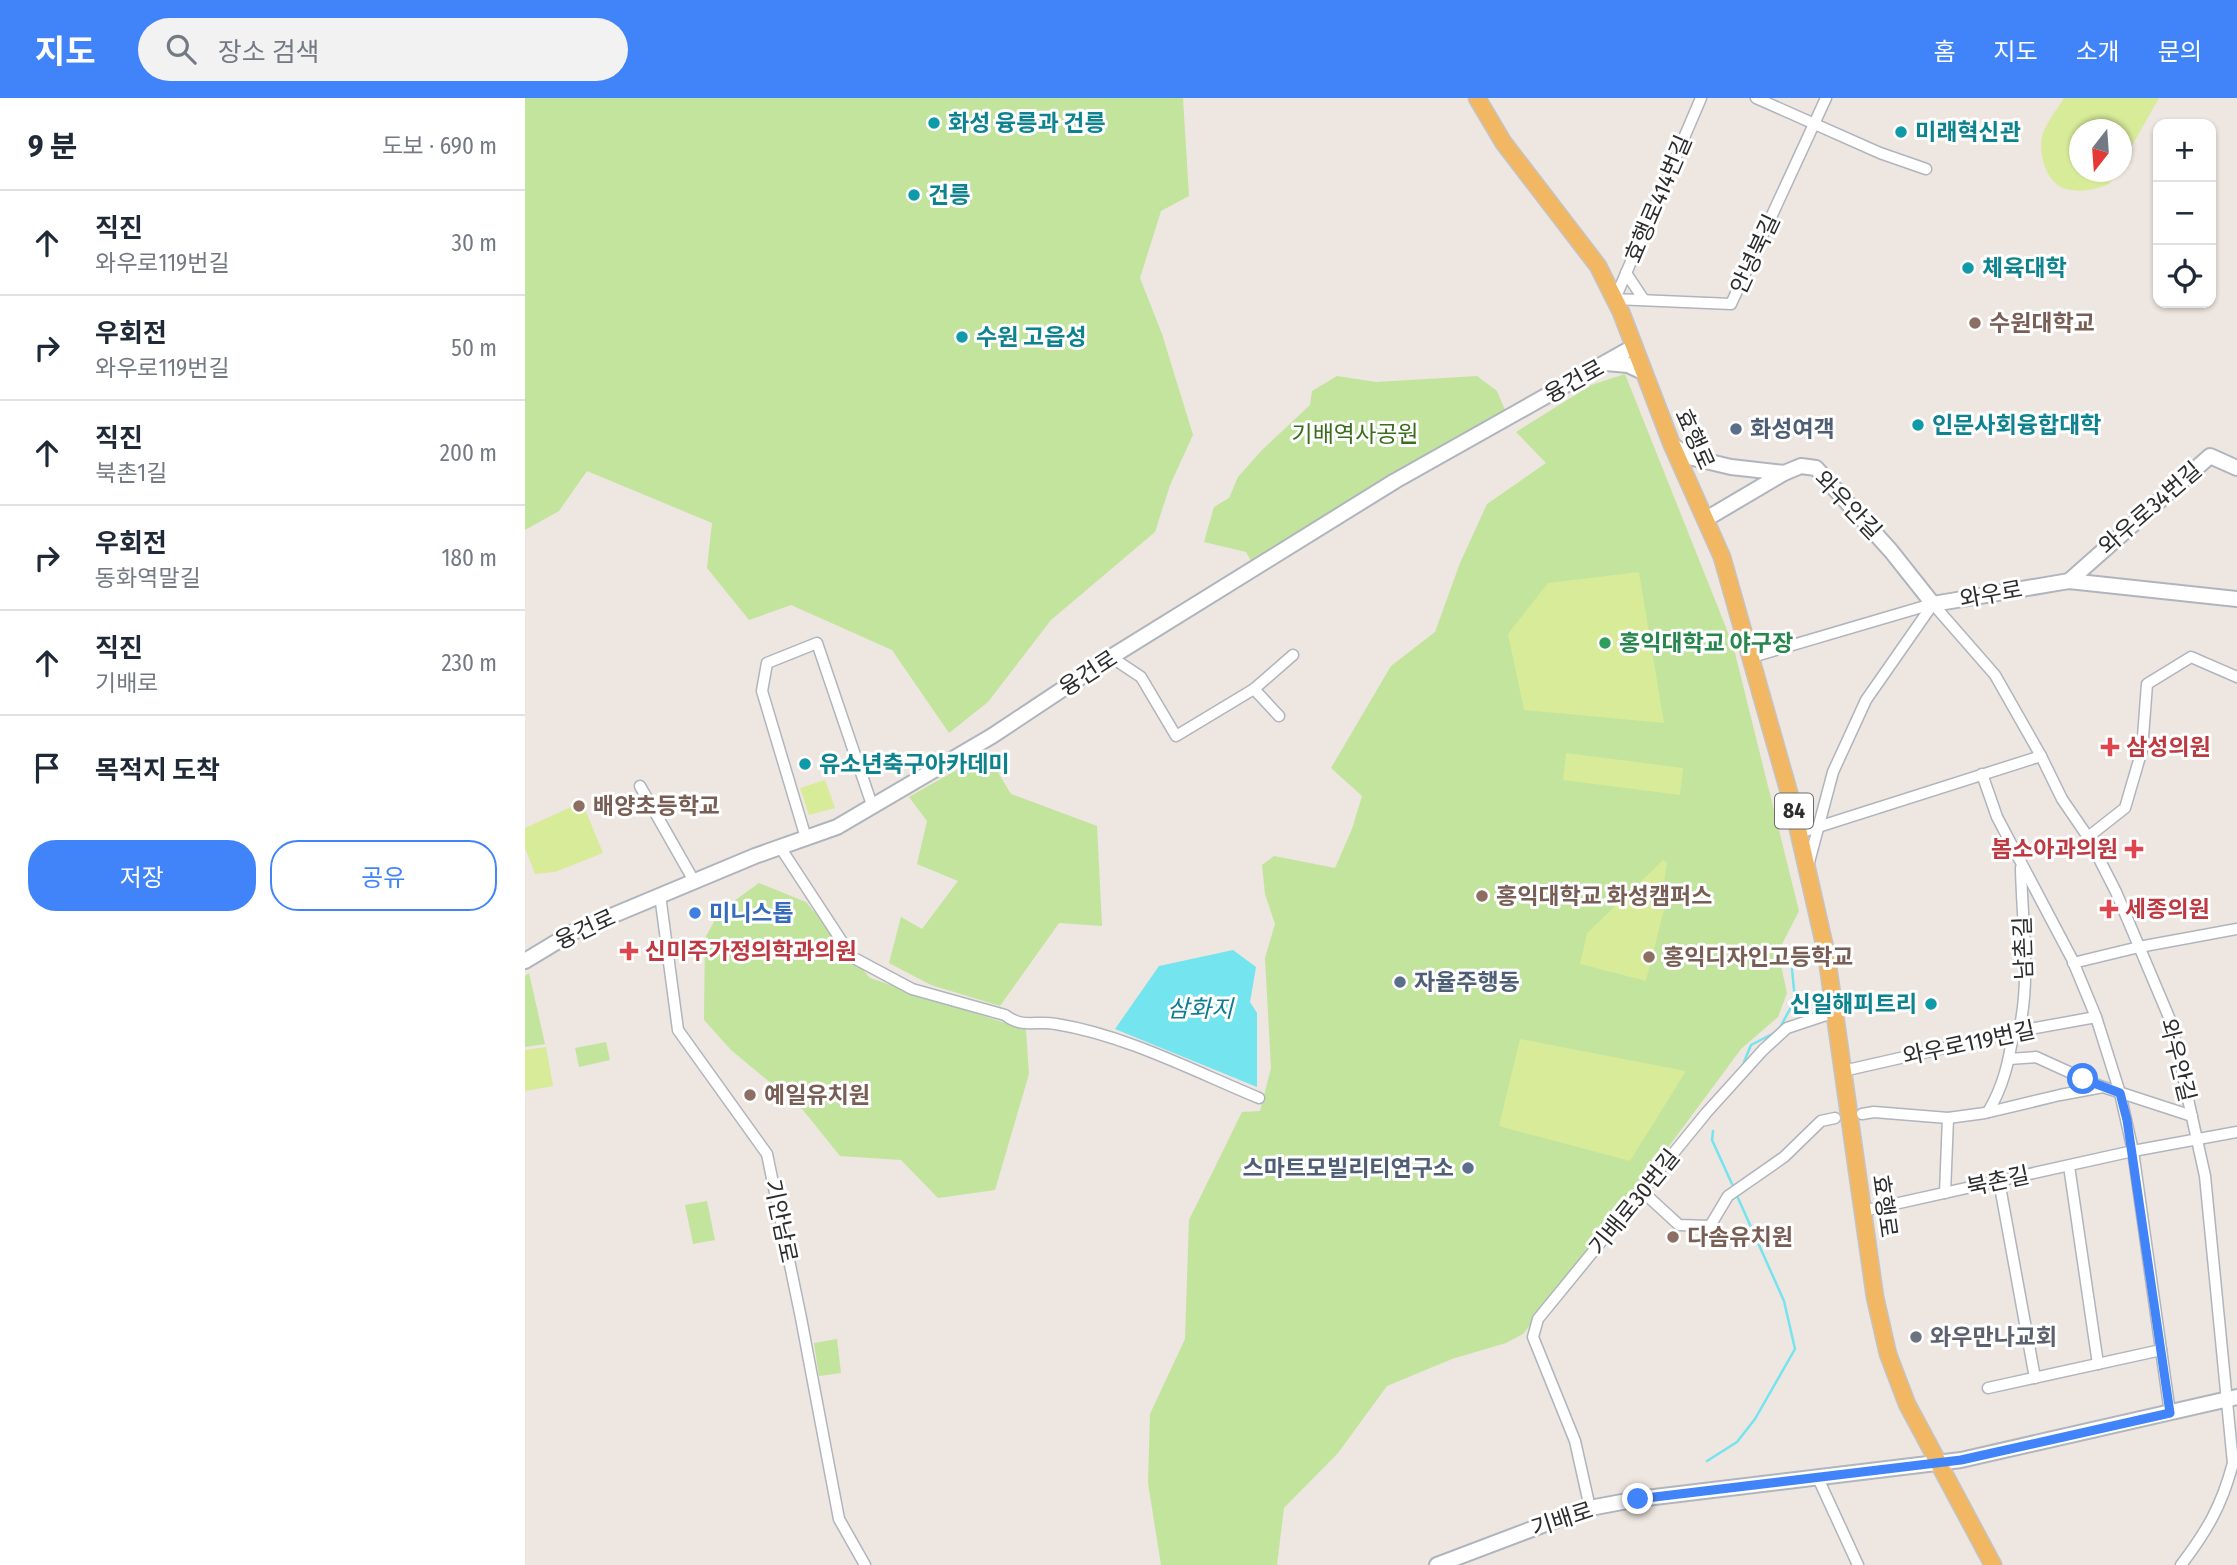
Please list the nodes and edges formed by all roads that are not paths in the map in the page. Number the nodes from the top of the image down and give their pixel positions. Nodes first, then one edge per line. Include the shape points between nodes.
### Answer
1 (1477, 98) edge
2 (1701, 98) edge
3 (1756, 98) edge
4 (1826, 98) edge
5 (1815, 124) junction
6 (1926, 169) dead end
7 (1626, 274) junction
8 (1615, 299) junction
9 (1644, 300) junction
10 (1633, 347) junction
11 (1605, 363) junction
12 (1643, 372) junction
13 (1672, 445) junction
14 (2237, 468) edge
15 (1784, 473) junction
16 (1706, 519) junction
17 (2069, 581) junction
18 (2237, 600) edge
19 (1933, 604) junction
20 (1293, 655) dead end
21 (1111, 657) junction
22 (1752, 657) junction
23 (2237, 677) edge
24 (1254, 689) junction
25 (1279, 716) dead end
26 (2041, 756) junction
27 (1982, 774) junction
28 (640, 786) dead end
29 (872, 805) junction
30 (1819, 827) junction
31 (1799, 833) junction
32 (2088, 837) junction
33 (806, 838) junction
34 (780, 847) junction
35 (2021, 864) junction
36 (1807, 870) junction
37 (694, 881) junction
38 (660, 895) junction
39 (2237, 929) edge
40 (2139, 947) junction
41 (525, 961) edge
42 (2073, 963) junction
43 (1835, 1012) junction
44 (2096, 1017) junction
45 (2016, 1032) junction
46 (2009, 1059) junction
47 (1843, 1071) junction
48 (2102, 1087) junction
49 (2120, 1093) junction
50 (1259, 1098) dead end
51 (1988, 1112) junction
52 (1862, 1114) dead end
53 (2192, 1116) junction
54 (1835, 1118) dead end
55 (1948, 1118) junction
56 (2237, 1132) edge
57 (2197, 1140) junction
58 (2133, 1151) junction
59 (2069, 1166) junction
60 (1999, 1181) junction
61 (1643, 1192) junction
62 (1945, 1193) junction
63 (1863, 1210) junction
64 (2161, 1350) junction
65 (2098, 1364) junction
66 (2035, 1378) junction
67 (1988, 1388) dead end
68 (2232, 1398) edge
69 (2170, 1413) junction
70 (1938, 1463) junction
71 (1817, 1476) junction
72 (1590, 1508) junction
73 (865, 1565) edge
74 (1437, 1565) edge
75 (1858, 1565) edge
76 (1993, 1565) edge
77 (2181, 1565) edge

1 - 8 main road, 효행로 / 84 via 1503,142 1598,265
2 - 7 street, 효행로414번길
3 - 5 street
4 - 5 street, 안녕북길
5 - 6 street
5 - 9 street, 안녕북길 via 1731,304
7 - 8 street, 효행로414번길
7 - 9 street
8 - 9 street, 안녕북길
8 - 10 main road, 효행로 / 84
10 - 11 street, 융건로
10 - 12 main road, 효행로 / 84
11 - 12 street
11 - 21 street, 융건로 via 1395,481
12 - 13 main road, 효행로 / 84
13 - 15 street via 1693,458
13 - 16 main road, 효행로 / 84
14 - 17 street, 와우로34번길 via 2210,456
15 - 16 street, 와우안길
15 - 19 street, 와우안길 via 1801,466 1815,468
16 - 22 main road, 효행로 / 84
17 - 18 street, 와우로
17 - 19 street, 와우로
19 - 22 street, 와우로
19 - 26 street, 와우안길 via 1995,675
19 - 30 street via 1866,700 1833,772
20 - 24 street
21 - 24 street via 1141,677 1176,736
21 - 29 street, 융건로 via 992,736
22 - 31 main road, 효행로 / 84
23 - 32 street via 2190,657 2147,684 2141,750 2125,808
24 - 25 street
26 - 27 street
26 - 32 street, 와우안길
27 - 30 street
27 - 35 street
28 - 37 street
29 - 33 street, 융건로 via 837,827
29 - 33 street via 817,643 767,663 762,691
30 - 31 street
30 - 36 street
31 - 36 main road, 효행로 / 84
32 - 40 street, 와우안길
33 - 34 street, 융건로
34 - 37 street, 융건로
34 - 50 street via 852,957 912,989 1005,1015 1016,1023 1055,1023 1113,1038
35 - 42 street
35 - 45 street, 남촌길 via 2025,982 2024,1009
36 - 43 main road, 효행로 / 84
37 - 38 street, 융건로
38 - 41 street, 융건로 via 573,932
38 - 73 street, 기안남로 via 678,1030 767,1154 839,1520
39 - 40 street
40 - 42 street
40 - 53 street, 와우안길 via 2171,1022
42 - 44 street
43 - 47 main road, 효행로 / 84
43 - 61 street, 기배로30번길 via 1787,1028 1763,1050
44 - 45 street, 와우로119번길
44 - 49 street
45 - 46 street, 남촌길
45 - 47 street, 와우로119번길
46 - 48 street, 와우로119번길 via 2036,1058
46 - 51 street, 남촌길 via 1999,1095
47 - 63 main road, 효행로 / 84
48 - 49 street, 와우로119번길
48 - 51 street, 와우로119번길
49 - 53 street, 와우로119번길
49 - 58 street
51 - 55 street
52 - 55 street
53 - 57 street, 와우안길
54 - 61 street via 1821,1121 1784,1157 1728,1196 1710,1226 1679,1225
55 - 62 street
56 - 57 street, 북촌길
57 - 58 street, 북촌길
57 - 68 street, 와우안길
58 - 59 street, 북촌길
58 - 64 street
59 - 60 street, 북촌길
59 - 65 street
60 - 62 street, 북촌길
60 - 66 street
61 - 72 street, 기배로30번길 via 1538,1320 1533,1337 1575,1441
62 - 63 street, 북촌길
63 - 70 main road, 효행로 / 84 via 1888,1353 1907,1404
64 - 65 street
64 - 69 street
65 - 66 street
66 - 67 street
68 - 69 street, 기배로
68 - 77 street, 와우안길 via 2233,1463 2226,1491 2206,1533
69 - 70 street, 기배로
70 - 71 street, 기배로
70 - 76 main road, 효행로 / 84
71 - 72 street, 기배로
71 - 75 street
72 - 74 street, 기배로

